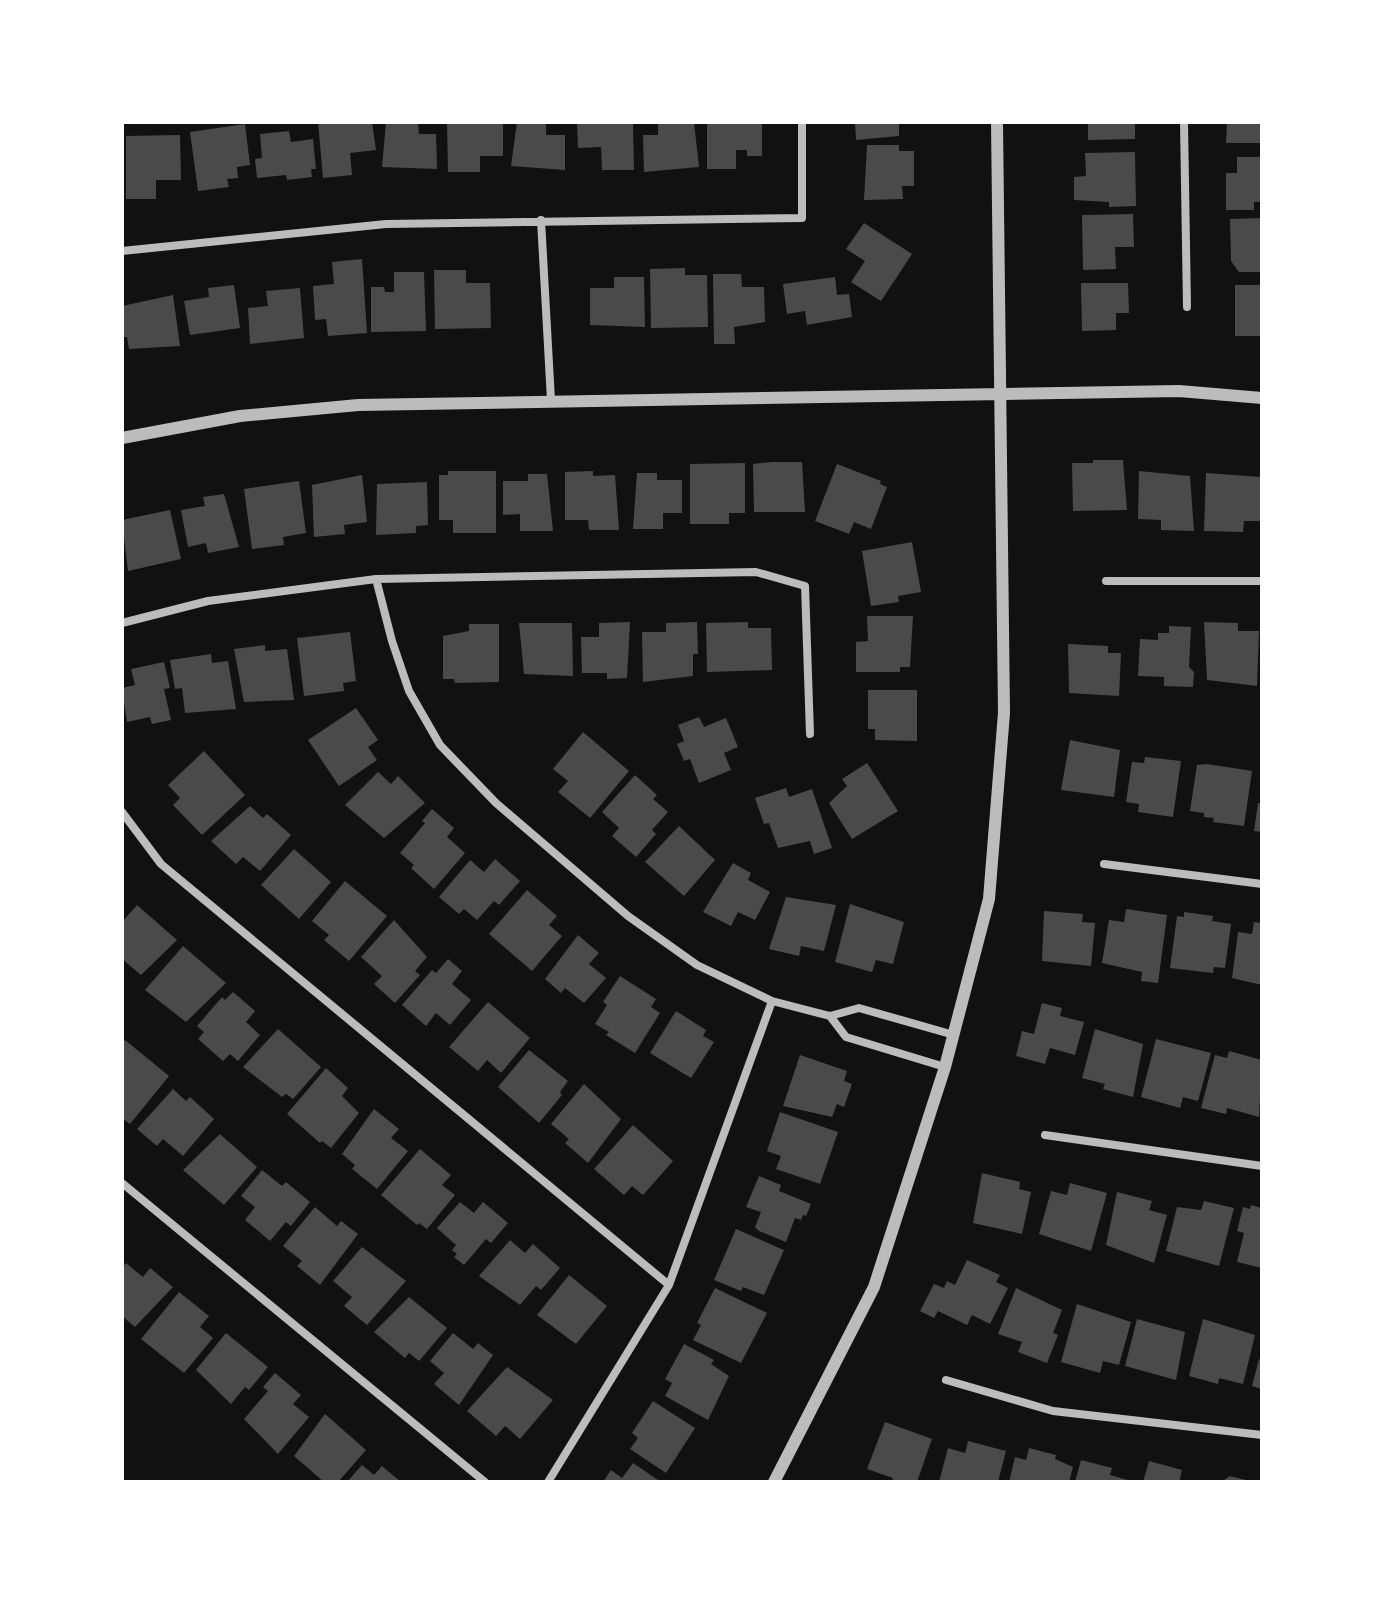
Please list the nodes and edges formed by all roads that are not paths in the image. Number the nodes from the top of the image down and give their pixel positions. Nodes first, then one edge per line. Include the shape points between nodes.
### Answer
1 (802, 122) edge
2 (997, 122) edge
3 (1184, 122) edge
4 (541, 220) junction
5 (122, 251) edge
6 (1187, 307) dead end
7 (1001, 393) junction
8 (1262, 398) edge
9 (551, 400) junction
10 (122, 438) edge
11 (376, 579) junction
12 (1106, 581) dead end
13 (1262, 581) edge
14 (122, 623) edge
15 (810, 734) dead end
16 (122, 812) edge
17 (1104, 864) dead end
18 (1262, 884) edge
19 (772, 1001) junction
20 (830, 1016) junction
21 (954, 1035) junction
22 (945, 1067) junction
23 (1045, 1135) dead end
24 (1262, 1166) edge
25 (122, 1183) edge
26 (669, 1285) junction
27 (946, 1380) dead end
28 (1262, 1435) edge
29 (485, 1482) edge
30 (548, 1482) edge
31 (774, 1482) edge

1 - 4 street via 802,218
2 - 7 street
3 - 6 street
4 - 5 street via 386,224
4 - 9 street
7 - 8 street via 1179,391
7 - 9 street
7 - 21 street via 1004,713 989,899
9 - 10 street via 358,405 240,416
11 - 14 street via 208,601
11 - 15 street via 756,572 805,586
11 - 19 street via 409,691 440,745 496,803 628,916 697,965
12 - 13 street
16 - 26 street via 161,864
17 - 18 street
19 - 20 street
19 - 26 street
20 - 21 street via 859,1008
20 - 22 street via 846,1037
21 - 22 street
22 - 31 street via 874,1287
23 - 24 street
25 - 29 street
26 - 30 street
27 - 28 street via 1053,1411

